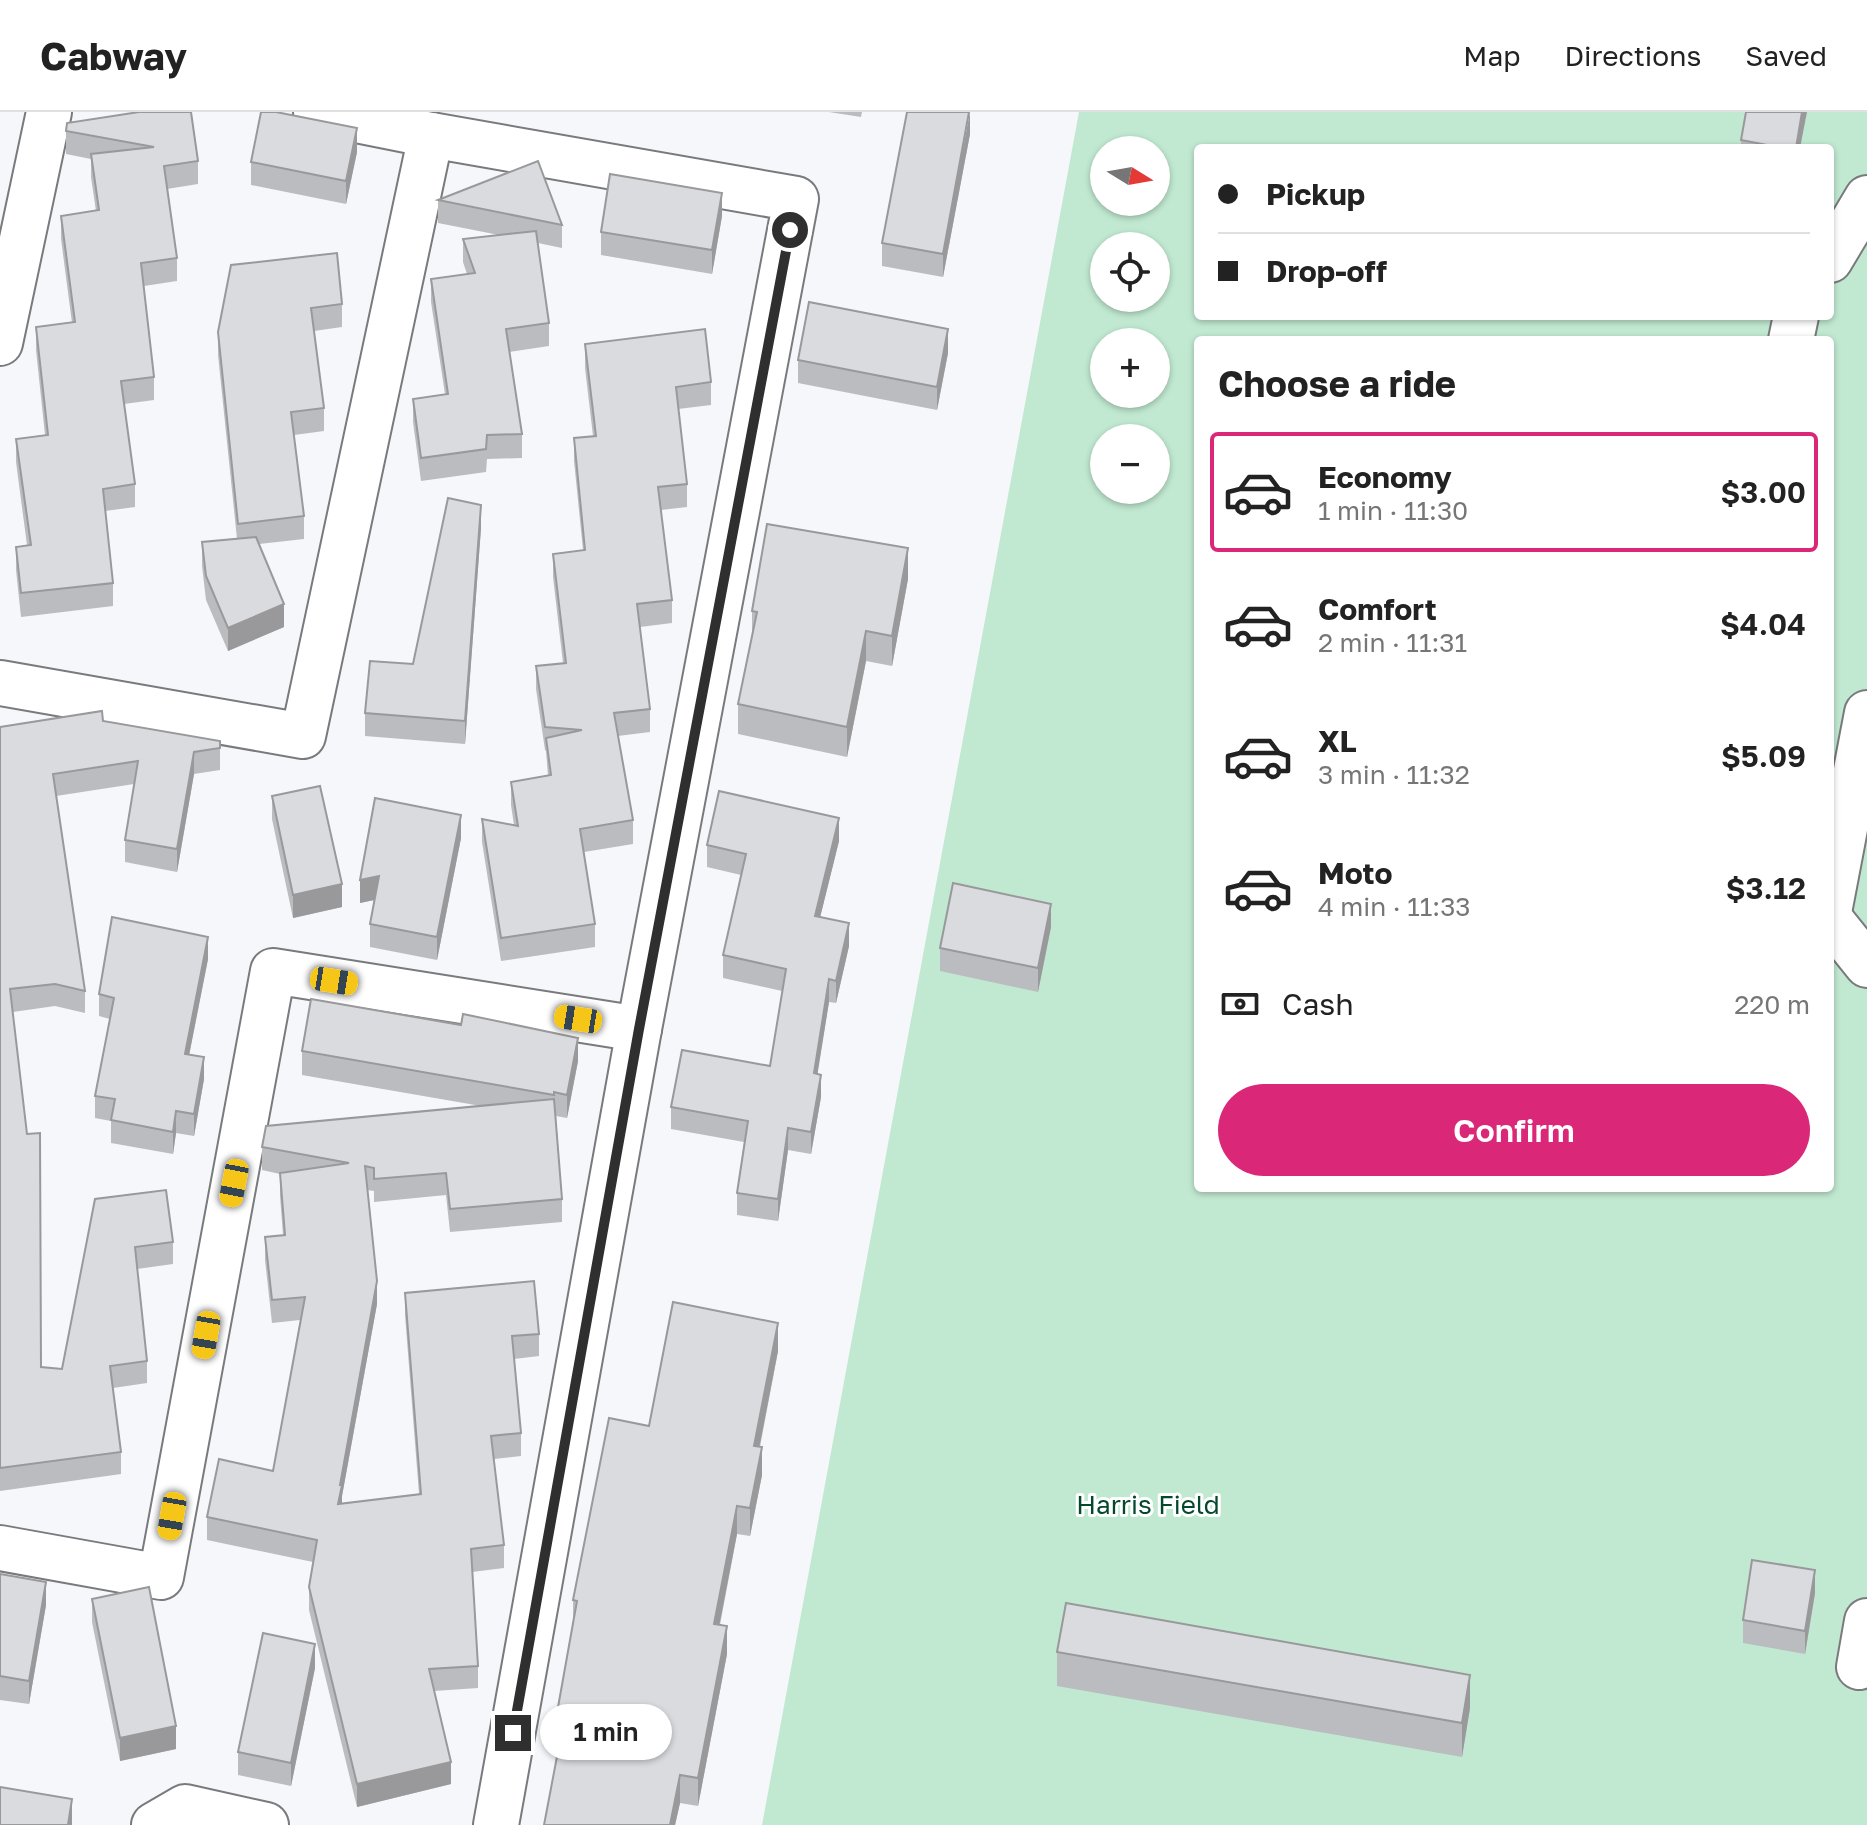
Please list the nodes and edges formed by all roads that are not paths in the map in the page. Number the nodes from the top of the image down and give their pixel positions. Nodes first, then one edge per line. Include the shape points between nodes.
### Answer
1 (49, 112) edge
2 (316, 112) edge
3 (431, 135) junction
4 (1867, 198) edge
5 (1834, 253) edge
6 (0, 343) edge
7 (0, 683) edge
8 (1867, 713) edge
9 (1855, 843) edge
10 (1834, 897) edge
11 (1834, 924) edge
12 (1867, 965) edge
13 (639, 1029) junction
14 (0, 1548) edge
15 (1867, 1621) edge
16 (1859, 1667) dead end
17 (154, 1825) edge
18 (266, 1825) edge
19 (496, 1825) edge

1 - 6 street
2 - 3 street
3 - 7 street via 303,736
3 - 13 street via 796,199
4 - 5 street
8 - 9 street
9 - 10 street
11 - 12 street
13 - 14 street via 273,971 161,1577
13 - 19 street
15 - 16 street
17 - 18 street via 185,1807

